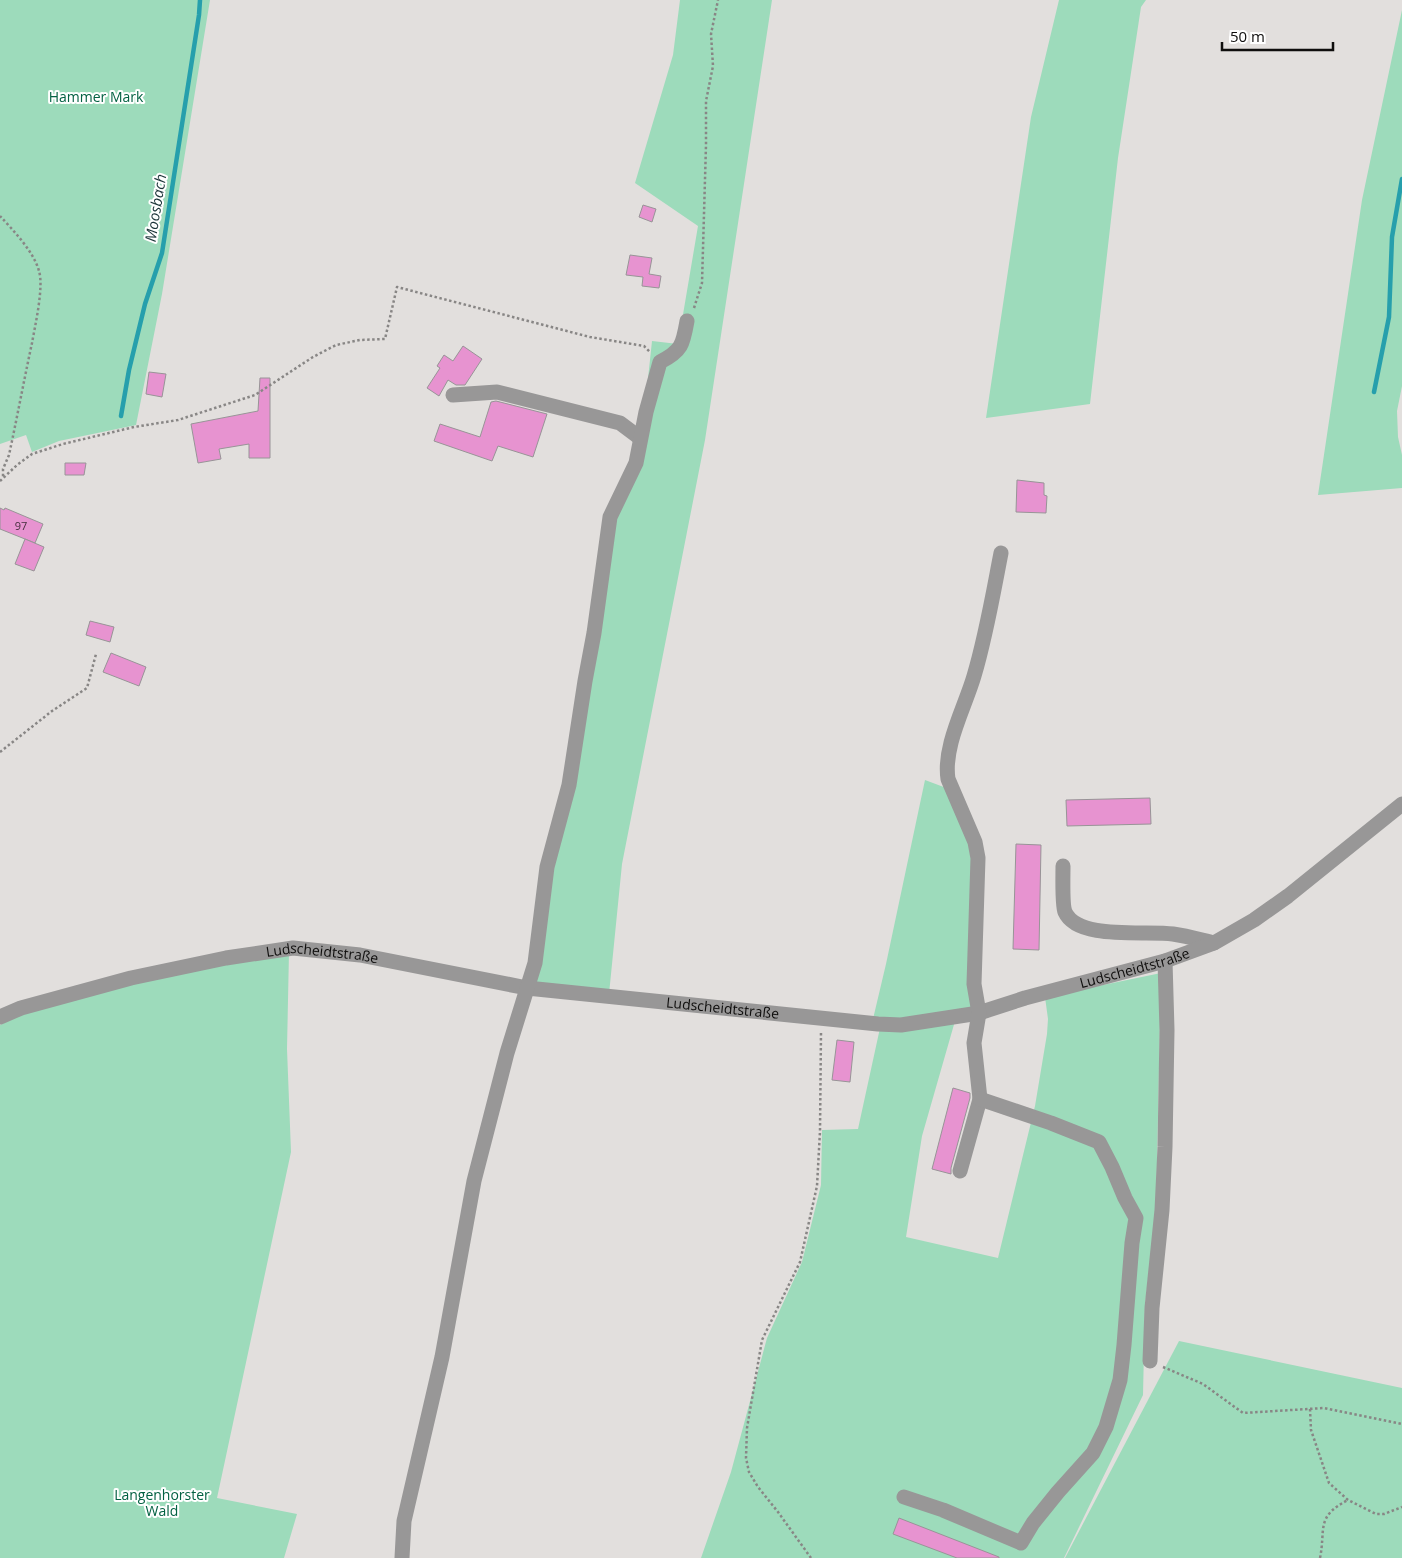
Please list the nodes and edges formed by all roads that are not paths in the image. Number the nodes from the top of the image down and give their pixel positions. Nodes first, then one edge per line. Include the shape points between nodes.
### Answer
1 (687, 321) road end
2 (453, 395) dead end
3 (640, 438) junction
4 (1001, 553) dead end
5 (1402, 804) edge
6 (1063, 866) dead end
7 (1214, 943) junction
8 (1166, 961) junction
9 (527, 988) junction
10 (979, 1013) junction
11 (0, 1017) edge
12 (980, 1099) junction
13 (960, 1171) dead end
14 (1150, 1361) road end
15 (904, 1497) dead end
16 (402, 1552) edge
17 (391, 1558) edge

1 - 3 street via 683,341 674,355 660,362
2 - 3 street via 496,392 620,424
3 - 9 street via 636,463 610,517 575,754 547,867 535,963
4 - 10 street via 974,675 951,742 946,768 975,842 978,858 974,984
5 - 7 street, Ludscheidtstraße via 1288,896
6 - 7 street via 1064,911 1072,922 1085,928 1118,933 1172,934
7 - 8 street, Ludscheidtstraße
8 - 10 street, Ludscheidtstraße
8 - 14 street via 1165,1147
9 - 10 street, Ludscheidtstraße via 878,1024 901,1025
9 - 11 street, Ludscheidtstraße via 360,954 293,948 131,978 30,1005
9 - 16 street via 474,1181 442,1357 404,1521
10 - 12 street via 974,1043
12 - 13 street
12 - 15 street via 1099,1142 1112,1167 1136,1218 1120,1380 1106,1427 1093,1453 1058,1492 1021,1543
16 - 17 street

